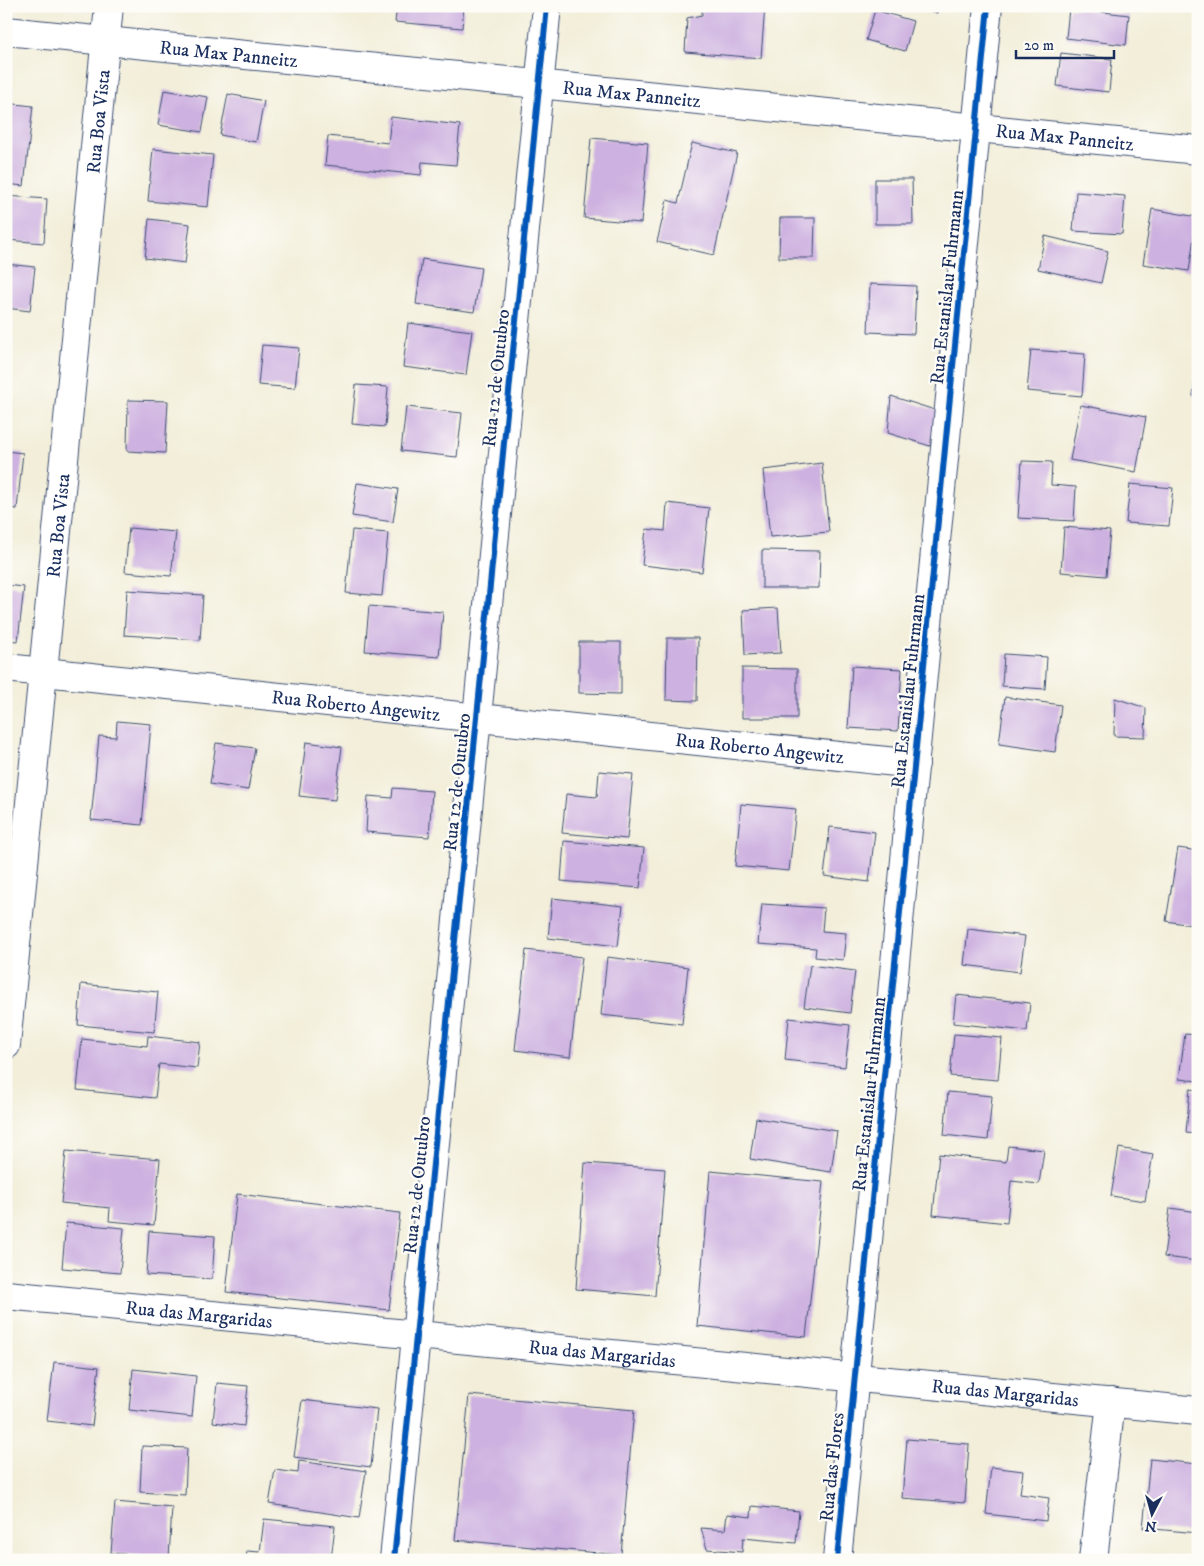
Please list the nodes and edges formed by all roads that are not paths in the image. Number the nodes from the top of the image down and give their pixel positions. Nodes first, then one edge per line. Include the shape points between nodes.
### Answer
1 (109, 6) edge
2 (547, 6) edge
3 (988, 6) edge
4 (6, 31) edge
5 (106, 40) junction
6 (540, 84) junction
7 (976, 128) junction
8 (1198, 150) edge
9 (6, 668) edge
10 (43, 672) junction
11 (477, 718) junction
12 (915, 764) junction
13 (6, 1044) edge
14 (6, 1295) edge
15 (416, 1335) junction
16 (856, 1378) junction
17 (1112, 1402) junction
18 (1198, 1411) edge
19 (394, 1560) edge
20 (837, 1560) edge
21 (1093, 1560) edge

1 - 5 street, Rua Boa Vista
2 - 6 street, Rua 12 de Outubro
3 - 7 street, Rua Estanislau Fuhrmann
4 - 5 street, Rua Max Panneitz
5 - 6 street, Rua Max Panneitz
5 - 10 street, Rua Boa Vista
6 - 7 street, Rua Max Panneitz
6 - 11 street, Rua 12 de Outubro
7 - 8 street, Rua Max Panneitz
7 - 12 street, Rua Estanislau Fuhrmann
9 - 10 street, Rua Roberto Angewitz
10 - 11 street, Rua Roberto Angewitz
10 - 13 street, Rua Boa Vista
11 - 12 street, Rua Roberto Angewitz
11 - 15 street, Rua 12 de Outubro
12 - 16 street, Rua Estanislau Fuhrmann
14 - 15 street, Rua das Margaridas
15 - 16 street, Rua das Margaridas
15 - 19 street, Rua 12 de Outubro
16 - 17 street, Rua das Margaridas
16 - 20 street, Rua das Flores
17 - 18 street, Rua das Margaridas
17 - 21 street

